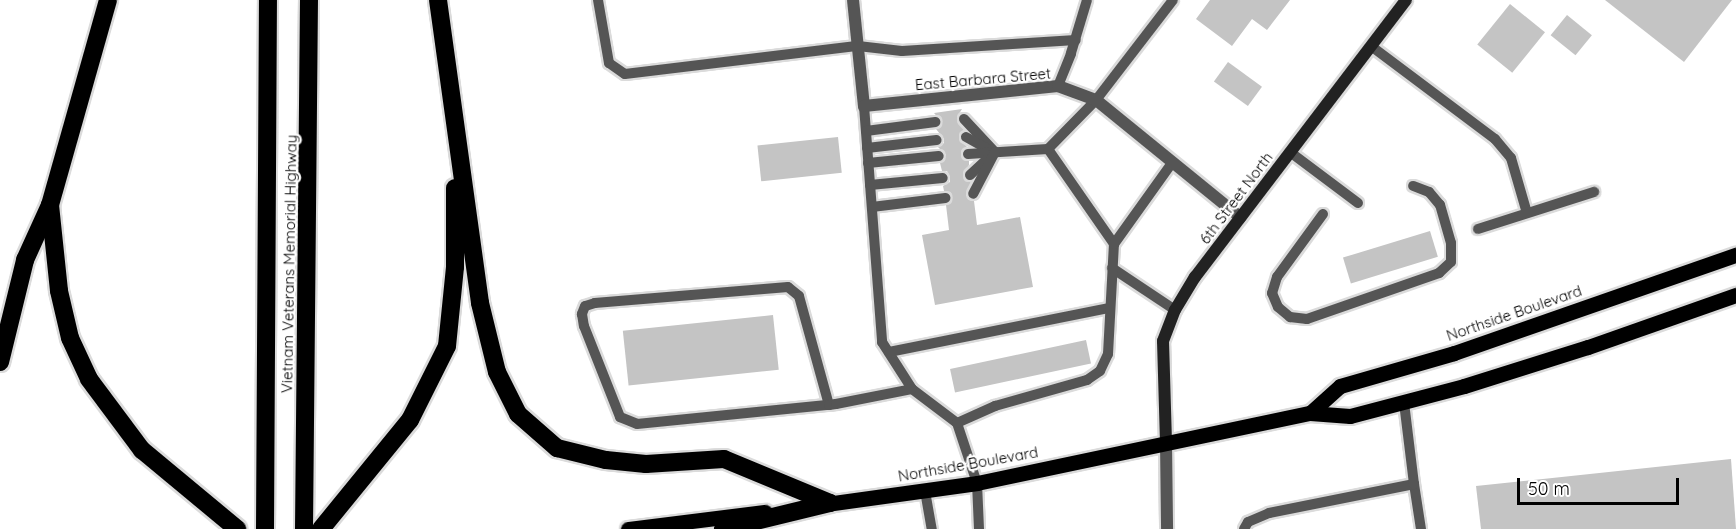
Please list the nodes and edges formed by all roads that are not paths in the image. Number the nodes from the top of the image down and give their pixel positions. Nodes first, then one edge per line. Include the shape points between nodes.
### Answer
1 (108, 0) edge
2 (268, 0) edge
3 (309, 0) edge
4 (438, 0) edge
5 (598, 0) edge
6 (853, 0) edge
7 (1087, 0) edge
8 (1173, 0) edge
9 (1406, 0) edge
10 (1076, 40) junction
11 (858, 46) junction
12 (1371, 46) junction
13 (1058, 86) junction
14 (1096, 100) junction
15 (864, 106) junction
16 (455, 119) junction
17 (964, 119) dead end
18 (935, 122) dead end
19 (866, 130) junction
20 (966, 137) dead end
21 (938, 140) dead end
22 (867, 148) junction
23 (1048, 149) junction
24 (995, 152) junction
25 (1290, 152) junction
26 (968, 154) dead end
27 (939, 156) dead end
28 (1172, 163) junction
29 (868, 164) junction
30 (970, 175) dead end
31 (942, 178) dead end
32 (870, 185) junction
33 (1413, 186) dead end
34 (1594, 192) dead end
35 (973, 194) dead end
36 (945, 198) dead end
37 (1359, 203) dead end
38 (50, 206) junction
39 (872, 207) junction
40 (1323, 213) dead end
41 (1527, 213) junction
42 (1240, 218) junction
43 (1478, 229) dead end
44 (1114, 244) junction
45 (1736, 255) edge
46 (1112, 268) junction
47 (1736, 295) edge
48 (1110, 308) junction
49 (1175, 310) junction
50 (889, 352) junction
51 (0, 362) edge
52 (912, 389) junction
53 (1404, 402) junction
54 (829, 405) junction
55 (1310, 413) junction
56 (957, 423) junction
57 (1166, 442) junction
58 (977, 483) junction
59 (1414, 484) junction
60 (925, 491) junction
61 (830, 503) junction
62 (237, 529) edge
63 (265, 529) edge
64 (304, 529) edge
65 (321, 529) edge
66 (628, 529) edge
67 (723, 529) edge
68 (932, 529) edge
69 (979, 529) edge
70 (1167, 529) edge
71 (1244, 529) edge
72 (1421, 529) edge

1 - 38 highway
2 - 63 highway, Vietnam Veterans Memorial Highway
3 - 64 highway, Vietnam Veterans Memorial Highway
4 - 16 highway
5 - 11 lane via 609,63 625,74
6 - 11 street
7 - 10 lane
8 - 14 lane
9 - 12 street, 6th Street North
10 - 11 lane via 902,51
10 - 13 lane
11 - 15 street
12 - 25 street, 6th Street North
12 - 41 lane via 1495,139 1511,158
13 - 14 street, East Barbara Street
13 - 15 street, East Barbara Street
14 - 23 lane
14 - 28 street, East Barbara Street
15 - 19 lane
16 - 61 highway via 480,303 497,372 518,414 557,448 606,460 646,464 724,459
16 - 65 highway via 455,267 447,346 410,420
17 - 24 lane
18 - 19 lane
19 - 22 lane
20 - 24 lane
21 - 22 lane
22 - 29 lane
23 - 24 lane
23 - 44 lane
24 - 26 lane
24 - 30 lane
24 - 35 lane
25 - 37 lane
25 - 42 street, 6th Street North
27 - 29 lane
28 - 42 street, East Barbara Street
28 - 44 lane
29 - 32 lane
31 - 32 lane
32 - 39 lane
33 - 40 lane via 1430,192 1440,205 1451,243 1451,262 1439,273 1307,319 1290,316 1278,306 1272,293 1277,277
34 - 41 lane
36 - 39 lane
38 - 51 highway via 26,260
38 - 62 highway via 59,291 70,338 89,379 142,450
39 - 50 lane via 882,342
41 - 43 lane
42 - 49 street, 6th Street North
44 - 46 lane
45 - 55 main road, Northside Boulevard via 1454,353 1340,386
46 - 48 lane
46 - 49 lane
47 - 53 main road, Northside Boulevard via 1588,347
48 - 50 lane
48 - 56 lane via 1108,354 1100,371 1087,380 995,406
49 - 57 street, 6th Street North via 1164,341
50 - 52 lane
52 - 54 lane
52 - 56 lane
53 - 55 main road, Northside Boulevard via 1350,416
53 - 59 lane
54 - 54 lane via 637,424 620,417 584,326 585,306 788,287 799,296
55 - 57 main road, Northside Boulevard
56 - 58 lane
57 - 58 main road, Northside Boulevard
57 - 70 street
58 - 60 main road, Northside Boulevard
58 - 69 lane
59 - 71 lane via 1269,513 1248,522
59 - 72 lane
60 - 61 main road, Northside Boulevard
60 - 68 lane
61 - 66 main road, Northside Boulevard
61 - 67 highway

